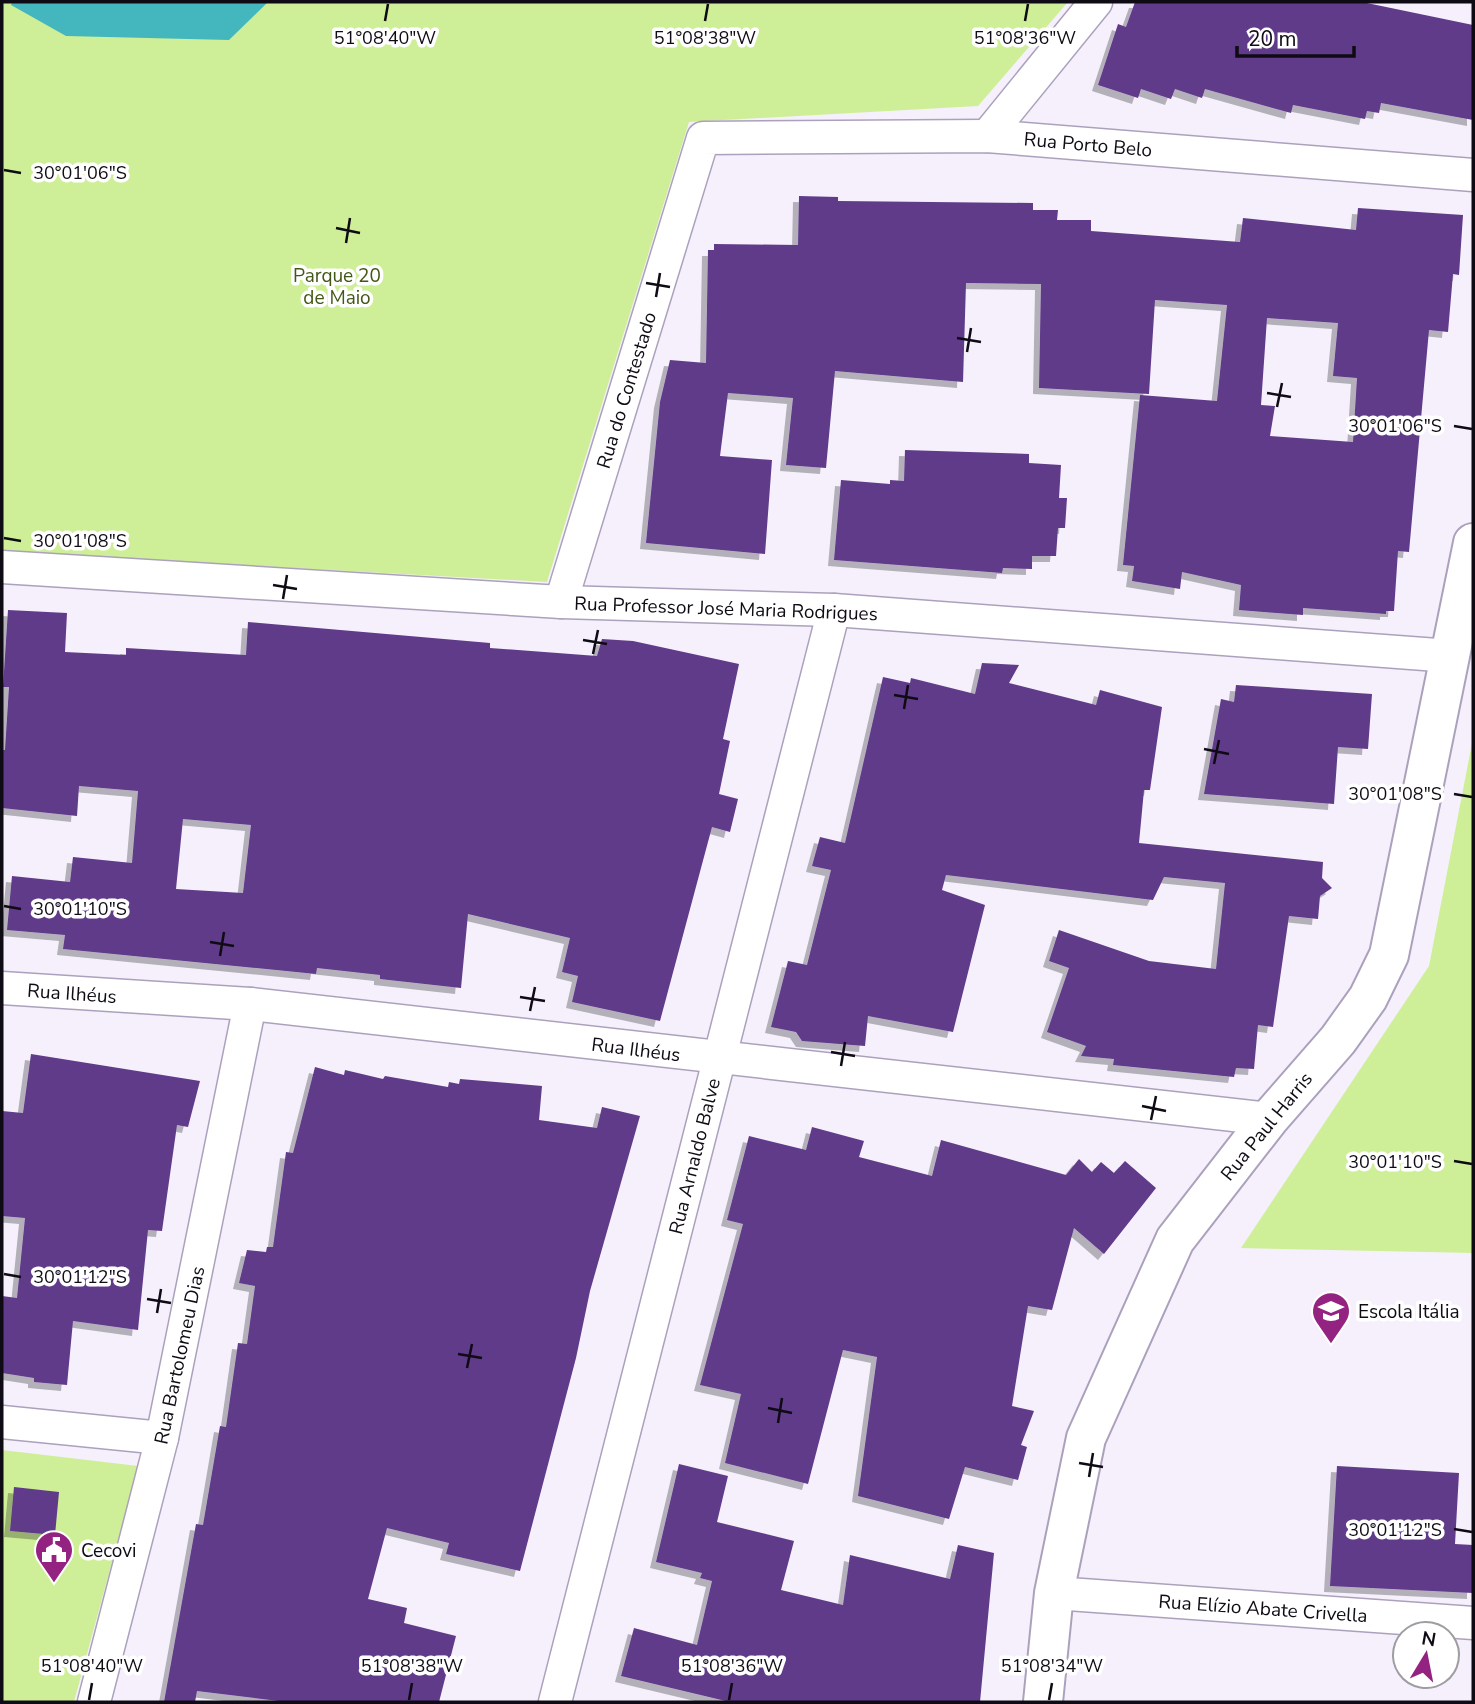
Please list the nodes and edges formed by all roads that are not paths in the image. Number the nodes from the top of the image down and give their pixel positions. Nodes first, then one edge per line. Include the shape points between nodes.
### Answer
1 (1096, 2) edge
2 (987, 136) junction
3 (703, 138) joint
4 (1473, 175) edge
5 (1473, 543) edge
6 (2, 567) edge
7 (561, 602) junction
8 (834, 610) junction
9 (1451, 656) junction
10 (2, 988) edge
11 (250, 1004) junction
12 (719, 1058) junction
13 (1269, 1119) junction
14 (2, 1422) edge
15 (162, 1438) junction
16 (1054, 1593) junction
17 (1473, 1623) edge
18 (94, 1702) edge
19 (555, 1702) edge
20 (1043, 1702) edge

1 - 2 street
2 - 3 street, Rua Porto Belo
2 - 4 street, Rua Porto Belo
3 - 7 street, Rua do Contestado
5 - 9 street, Rua Paul Harris
6 - 7 street, Rua Professor José Maria Rodrigues
7 - 8 street, Rua Professor José Maria Rodrigues
8 - 9 street, Rua Professor José Maria Rodrigues
8 - 12 street, Rua Arnaldo Balve
9 - 13 street, Rua Paul Harris via 1389,955 1368,998 1338,1040
10 - 11 street, Rua Ilhéus
11 - 12 street, Rua Ilhéus
11 - 15 street, Rua Bartolomeu Dias
12 - 13 street, Rua Ilhéus
12 - 19 street, Rua Arnaldo Balve
13 - 16 street, Rua Paul Harris via 1175,1240 1086,1438
14 - 15 street
15 - 18 street, Rua Bartolomeu Dias
16 - 17 street, Rua Elízio Abate Crivella
16 - 20 street, Rua Paul Harris

